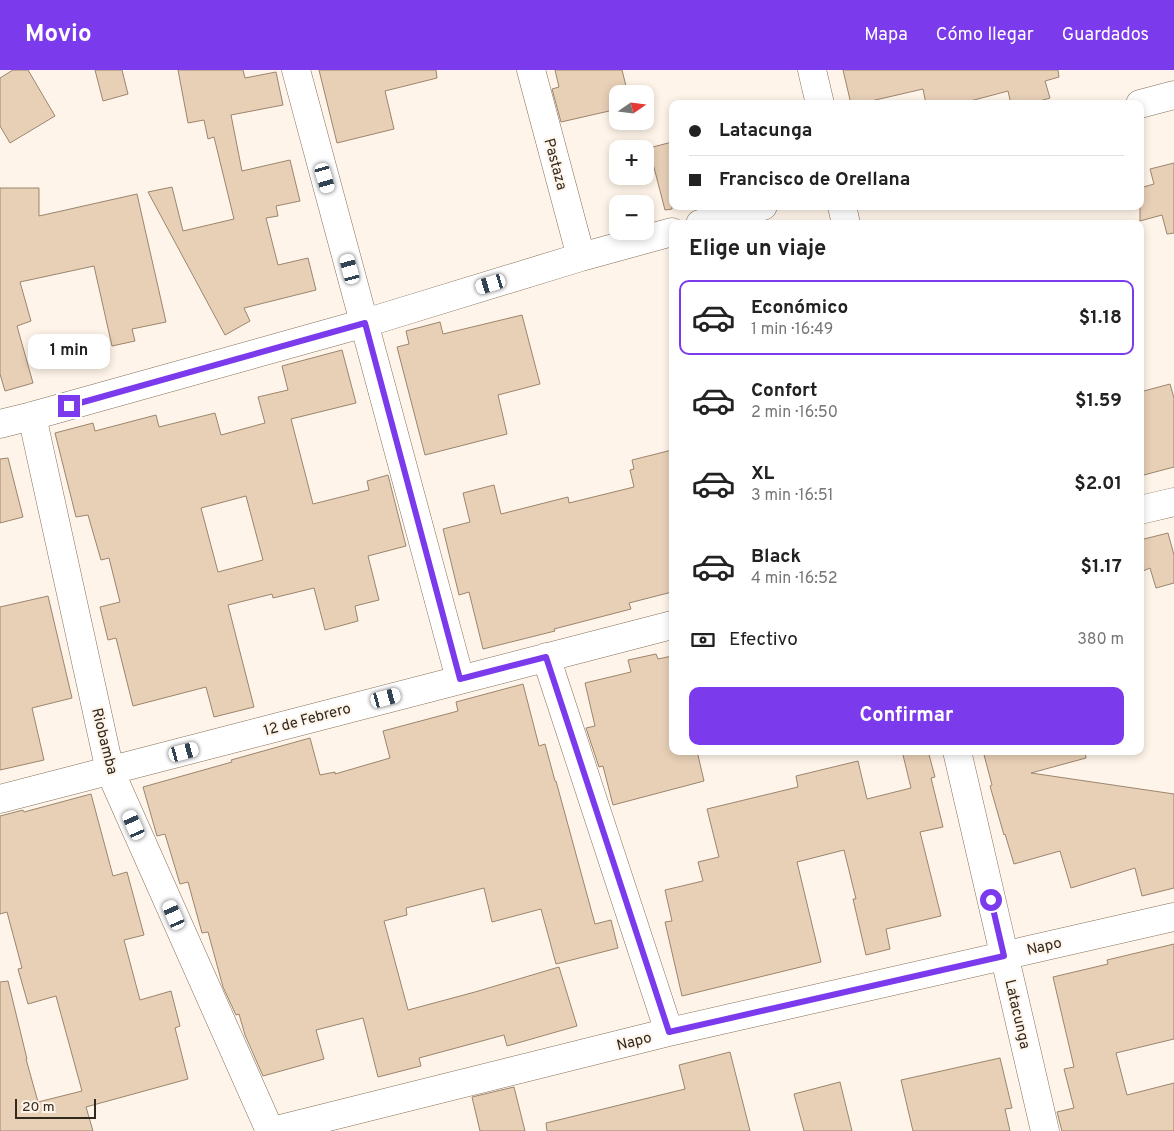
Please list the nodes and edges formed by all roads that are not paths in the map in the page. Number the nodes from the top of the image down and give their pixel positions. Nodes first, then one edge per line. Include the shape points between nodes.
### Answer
1 (296, 70) edge
2 (531, 70) edge
3 (812, 70) edge
4 (1174, 95) edge
5 (819, 100) edge
6 (1144, 103) edge
7 (749, 210) edge
8 (714, 220) edge
9 (669, 233) edge
10 (581, 257) junction
11 (365, 323) junction
12 (32, 416) junction
13 (0, 424) edge
14 (1174, 502) edge
15 (1144, 509) edge
16 (669, 627) edge
17 (546, 657) junction
18 (460, 679) junction
19 (958, 755) edge
20 (110, 771) junction
21 (0, 799) edge
22 (1174, 917) edge
23 (1004, 956) junction
24 (669, 1032) junction
25 (271, 1131) edge
26 (1045, 1131) edge

1 - 11 street
2 - 10 street, Pastaza
3 - 5 street
4 - 6 street
7 - 8 street
9 - 10 street
10 - 11 street
11 - 12 street
11 - 18 street
12 - 13 street
12 - 20 street, Riobamba
14 - 15 street
16 - 17 street, 12 de Febrero
17 - 18 street, 12 de Febrero
17 - 24 street
18 - 20 street, 12 de Febrero
19 - 23 street, Latacunga
20 - 21 street, 12 de Febrero
20 - 25 street, Riobamba
22 - 23 street, Napo
23 - 24 street, Napo
23 - 26 street, Latacunga
24 - 25 street, Napo

